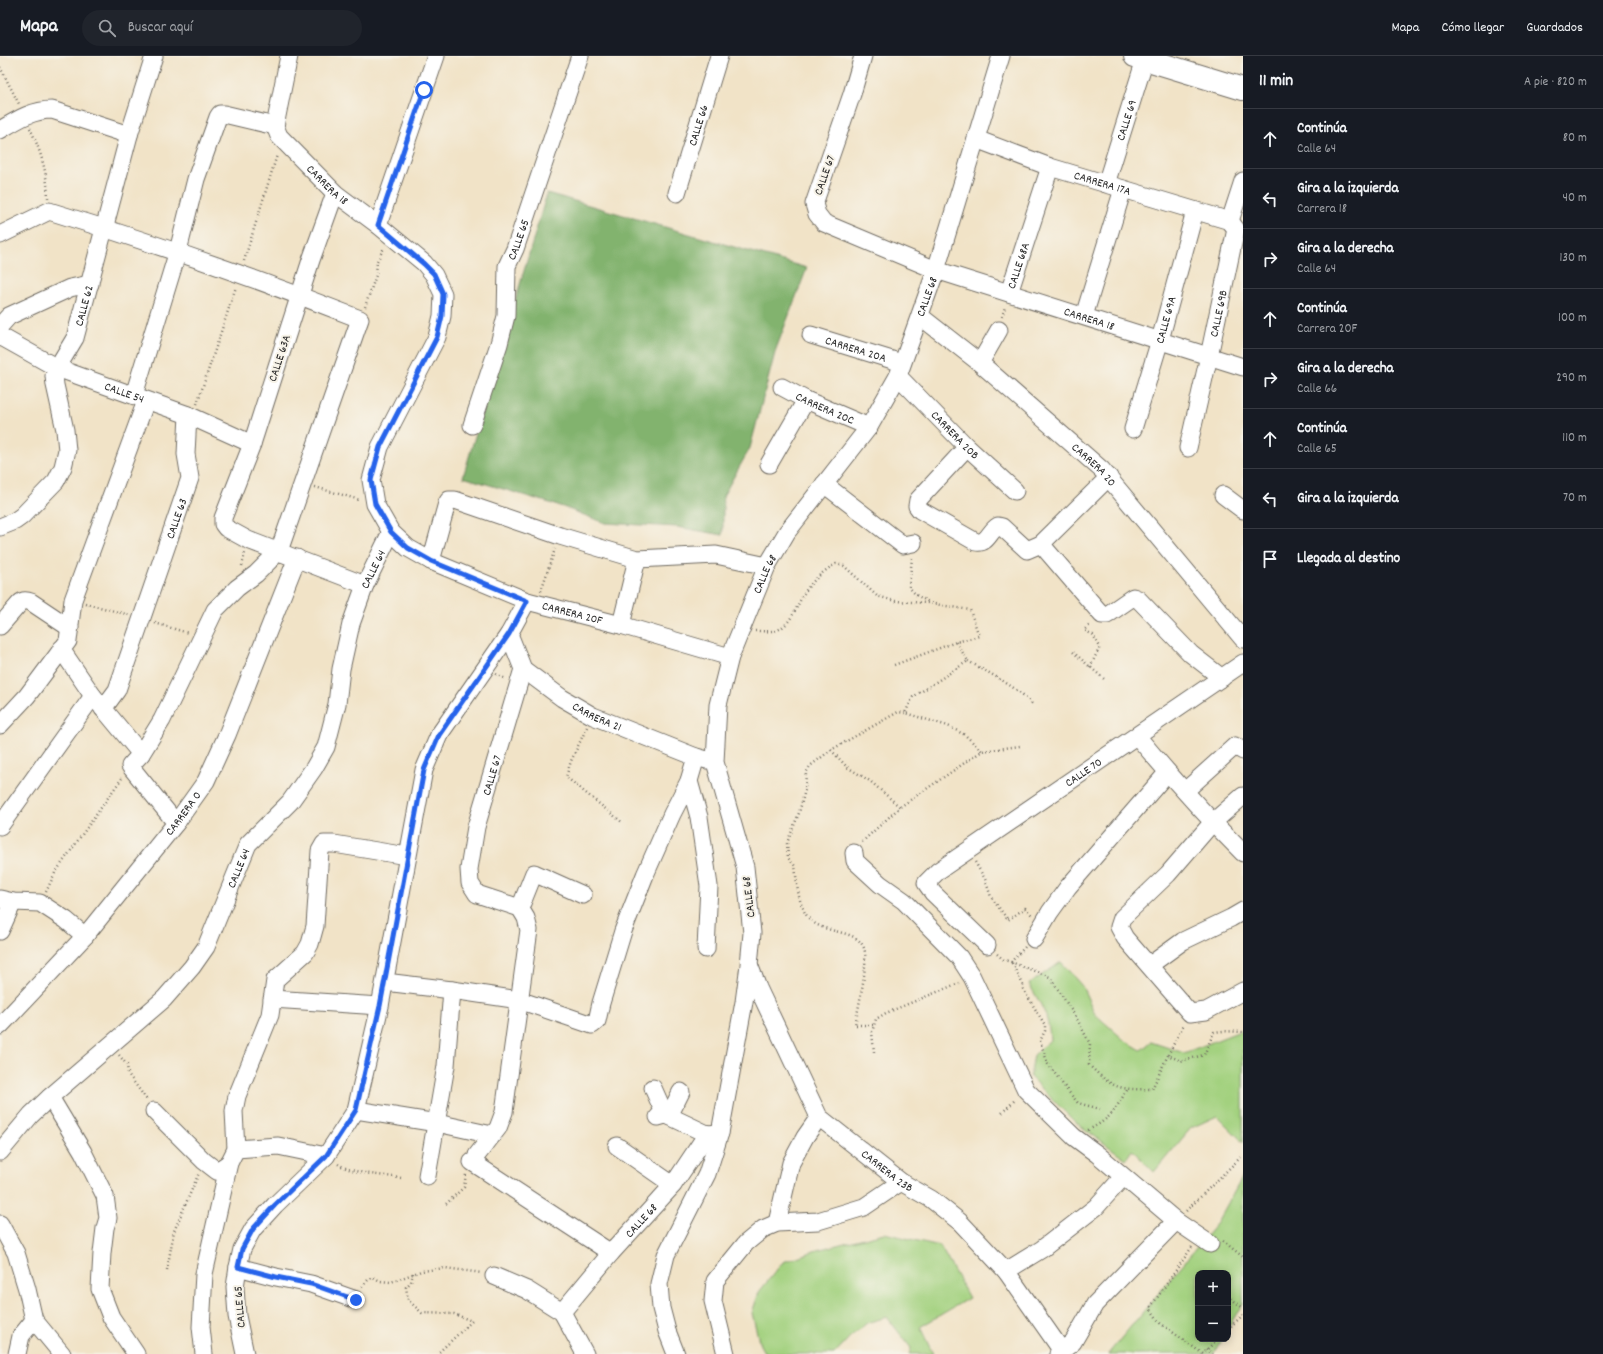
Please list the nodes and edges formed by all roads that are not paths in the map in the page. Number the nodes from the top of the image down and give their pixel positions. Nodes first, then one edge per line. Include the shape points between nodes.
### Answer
1 (154, 56) edge
2 (289, 56) edge
3 (436, 56) edge
4 (580, 56) edge
5 (719, 56) edge
6 (863, 56) edge
7 (1002, 56) edge
8 (1142, 57) edge
9 (1243, 89) edge
10 (275, 126) junction
11 (0, 130) edge
12 (129, 135) junction
13 (976, 139) junction
14 (1050, 167) junction
15 (1243, 181) edge
16 (1106, 184) junction
17 (1123, 189) junction
18 (335, 193) junction
19 (677, 194) dead end
20 (1194, 211) junction
21 (1230, 221) junction
22 (378, 225) junction
23 (104, 228) junction
24 (0, 235) edge
25 (178, 251) junction
26 (936, 270) junction
27 (90, 284) junction
28 (1010, 293) junction
29 (299, 295) junction
30 (920, 316) junction
31 (1084, 316) junction
32 (0, 326) edge
33 (999, 330) road end
34 (0, 336) edge
35 (810, 336) dead end
36 (1160, 340) junction
37 (1209, 356) junction
38 (980, 363) junction
39 (1243, 367) edge
40 (57, 368) junction
41 (900, 369) junction
42 (782, 387) dead end
43 (140, 398) junction
44 (806, 400) junction
45 (188, 415) junction
46 (472, 425) dead end
47 (869, 427) junction
48 (1133, 428) dead end
49 (252, 444) junction
50 (967, 447) junction
51 (1188, 448) dead end
52 (770, 464) dead end
53 (1109, 477) junction
54 (824, 484) junction
55 (1015, 491) dead end
56 (1223, 495) dead end
57 (375, 504) joint
58 (1243, 510) edge
59 (0, 527) edge
60 (391, 532) junction
61 (913, 543) road end
62 (1041, 544) junction
63 (279, 551) junction
64 (297, 558) junction
65 (637, 559) junction
66 (431, 561) junction
67 (767, 566) junction
68 (365, 585) junction
69 (532, 602) junction
70 (621, 625) junction
71 (0, 626) edge
72 (1240, 627) edge
73 (70, 628) junction
74 (509, 634) junction
75 (60, 649) junction
76 (730, 657) junction
77 (1243, 663) edge
78 (523, 670) junction
79 (1222, 678) junction
80 (98, 703) junction
81 (0, 725) edge
82 (1137, 736) junction
83 (1243, 751) edge
84 (696, 758) junction
85 (135, 760) junction
86 (715, 762) junction
87 (1167, 772) junction
88 (690, 781) junction
89 (1185, 791) junction
90 (1243, 796) edge
91 (3, 816) edge
92 (176, 823) junction
93 (1212, 823) junction
94 (854, 853) road end
95 (1243, 853) edge
96 (408, 856) junction
97 (583, 895) dead end
98 (7, 900) edge
99 (520, 908) junction
100 (1243, 911) edge
101 (0, 931) edge
102 (1038, 932) road end
103 (84, 936) junction
104 (987, 945) road end
105 (706, 949) dead end
106 (749, 965) junction
107 (1150, 965) junction
108 (384, 982) junction
109 (452, 990) junction
110 (1243, 991) edge
111 (272, 1000) junction
112 (519, 1000) junction
113 (380, 1006) junction
114 (0, 1026) edge
115 (653, 1088) dead end
116 (681, 1092) dead end
117 (50, 1097) junction
118 (356, 1110) junction
119 (154, 1111) road end
120 (664, 1116) junction
121 (819, 1117) junction
122 (437, 1123) junction
123 (713, 1134) junction
124 (492, 1135) junction
125 (617, 1146) dead end
126 (0, 1151) edge
127 (233, 1156) junction
128 (326, 1156) junction
129 (427, 1176) dead end
130 (1123, 1177) junction
131 (901, 1182) junction
132 (673, 1185) junction
133 (1176, 1221) junction
134 (777, 1222) junction
135 (0, 1224) edge
136 (1205, 1240) road end
137 (611, 1253) junction
138 (238, 1267) junction
139 (1006, 1271) junction
140 (494, 1276) road end
141 (356, 1300) road end
142 (562, 1312) junction
143 (34, 1320) junction
144 (1060, 1353) edge
145 (17, 1354) edge
146 (62, 1354) edge
147 (136, 1354) edge
148 (204, 1354) edge
149 (245, 1354) edge
150 (585, 1354) edge
151 (676, 1354) edge
152 (726, 1354) edge

1 - 12 street, CALLE 62
2 - 10 street
3 - 22 street
4 - 46 street, CALLE 65 via 515,250 507,266 506,316 500,344
5 - 19 street, CALLE 66
6 - 26 street, CALLE 67 via 814,204 817,214 824,222
7 - 13 street, CALLE 68
8 - 9 main road
8 - 16 street, CALLE 69
10 - 18 street, CARRERA 18 via 282,141
10 - 25 street via 220,114 196,179
11 - 12 street via 25,116 42,110 52,110
12 - 23 street, CALLE 62
13 - 14 street, CARRERA 17A
13 - 26 street, CALLE 68
14 - 16 street, CARRERA 17A
14 - 28 street, CALLE 68A
15 - 21 street
16 - 17 street, CARRERA 17A
17 - 20 street, CARRERA 17A
17 - 31 street
18 - 22 street, CARRERA 18
18 - 29 street, CALLE 63A
20 - 21 street, CARRERA 17A
20 - 36 street, CALLE 69A
21 - 37 street, CALLE 69B via 1236,229
22 - 57 street, CARRERA 18 via 434,274 443,294 442,316 437,337 380,447 371,480
23 - 24 street via 49,211
23 - 25 street
23 - 27 street, CALLE 62
25 - 29 street
25 - 43 street
26 - 28 street, CARRERA 18
26 - 30 street, CALLE 68
27 - 32 street via 70,288 9,316
27 - 40 street, CALLE 62 via 75,338
28 - 31 street, CARRERA 18
29 - 49 street, CALLE 63A
29 - 63 street via 360,319
30 - 38 street, CARRERA 20
30 - 41 street, CALLE 68
31 - 36 street, CARRERA 18
33 - 38 street
34 - 40 street, CALLE 54
35 - 41 street, CARRERA 20A
36 - 37 street, CARRERA 18
36 - 48 street, CALLE 69A
37 - 39 street, CARRERA 18
37 - 51 street, CALLE 69B
38 - 53 street, CARRERA 20
40 - 43 street, CALLE 54
40 - 59 street, CALLE 62 via 54,376 55,385 67,450 63,467 56,481 22,516
41 - 47 street, CALLE 68
41 - 50 street, CARRERA 20B
42 - 44 street, CARRERA 20C
43 - 45 street, CALLE 54
43 - 73 street via 73,600
44 - 47 street, CARRERA 20C
44 - 52 street
45 - 49 street, CALLE 54
45 - 80 street, CALLE 63 via 186,454 190,478 117,690
47 - 54 street, CALLE 68
49 - 63 street, CALLE 63A via 223,518 223,524 248,540
50 - 55 street, CARRERA 20B
50 - 62 street via 918,500 917,506 920,510 976,542 985,541 998,526 1027,550
53 - 62 street
53 - 72 street, CARRERA 20
54 - 61 street via 903,545
54 - 67 street, CALLE 68 via 787,532
56 - 58 street
57 - 60 street, CARRERA 20F
60 - 66 street, CARRERA 20F via 408,548
60 - 68 street, CALLE 64
62 - 79 street via 1102,615 1107,615 1133,597 1138,599 1191,654
63 - 64 street
63 - 85 street via 215,610 162,720
64 - 68 street
64 - 92 street, CARRERA 0 via 227,735 206,780
65 - 66 street via 449,500 446,503
65 - 67 street via 716,555
65 - 70 street
66 - 69 street, CARRERA 20F
67 - 76 street, CALLE 68
68 - 117 street, CALLE 64 via 351,624 341,669 337,704 326,747 290,802 248,844 206,947 164,999
69 - 70 street, CARRERA 20F
69 - 74 street
70 - 76 street, CARRERA 20F
71 - 73 street via 20,603 27,601
73 - 75 street via 68,641
74 - 78 street
74 - 96 street via 439,735 424,770
75 - 80 street
75 - 81 street via 27,696
76 - 86 street, CALLE 68 via 718,705
77 - 79 street, CALLE 70
78 - 84 street, CARRERA 21 via 593,716
78 - 99 street, CALLE 67 via 476,827 469,869 470,883 477,894
79 - 82 street, CALLE 70
80 - 85 street
80 - 91 street, CALLE 63
82 - 87 street
82 - 104 street, CALLE 70 via 938,871 926,883 933,893
83 - 89 street via 1235,746
84 - 86 street, CARRERA 21
84 - 88 street
85 - 92 street
86 - 106 street, CALLE 68 via 745,867 752,933
87 - 89 street
87 - 102 street via 1068,887
88 - 105 street via 699,817 709,886
88 - 112 street via 672,814 623,931 597,1021 592,1025
89 - 93 street
90 - 93 street
92 - 103 street, CARRERA 0
93 - 95 street
93 - 107 street via 1168,874 1120,922 1119,927 1125,938
94 - 130 street via 855,861 880,884 904,901 959,957 972,977 1026,1090 1074,1137
96 - 108 street
96 - 111 street via 324,844 320,851 315,926 310,944 305,953 275,980
97 - 99 street via 534,872
98 - 101 street
98 - 103 street via 40,903
99 - 112 street via 529,930
100 - 107 street via 1182,941
103 - 114 street, CARRERA 0
106 - 121 street, CARRERA 23B
106 - 123 street, CALLE 68
107 - 110 street via 1190,1014 1206,1011
108 - 109 street
108 - 113 street
109 - 112 street
109 - 122 street via 446,1066
111 - 113 street
111 - 127 street via 270,1015 237,1096
112 - 124 street via 504,1112 498,1128
113 - 118 street
115 - 120 street
116 - 120 street
117 - 126 street, CALLE 64 via 30,1115
117 - 147 street via 83,1152 105,1196 108,1218 102,1253 100,1290 111,1317
118 - 122 street
118 - 128 street, CALLE 65
119 - 127 street via 204,1161 217,1170
120 - 123 street
121 - 131 street, CARRERA 23B
121 - 134 street via 791,1163
122 - 124 street
122 - 129 street
123 - 132 street, CALLE 68
123 - 151 street, CALLE 68 via 707,1174 666,1255 659,1284 661,1308
124 - 137 street via 474,1158
125 - 132 street
127 - 128 street via 278,1146
127 - 148 street via 204,1274 201,1327
128 - 138 street, CALLE 65 via 253,1229 242,1249
130 - 133 street
130 - 139 street via 1090,1212 1042,1249
131 - 134 street via 864,1207 818,1221
131 - 139 street, CARRERA 23B via 932,1199 960,1222
132 - 137 street, CALLE 68
133 - 136 street
133 - 144 street via 1095,1304 1073,1342
134 - 152 street via 763,1229 746,1243 715,1281 713,1301
135 - 143 street via 16,1253
137 - 142 street, CALLE 68
138 - 141 street via 311,1284
138 - 149 street, CALLE 65 via 235,1287 237,1316
139 - 144 street, CARRERA 23B
140 - 142 street via 527,1290
142 - 150 street
143 - 145 street via 22,1336
143 - 146 street

